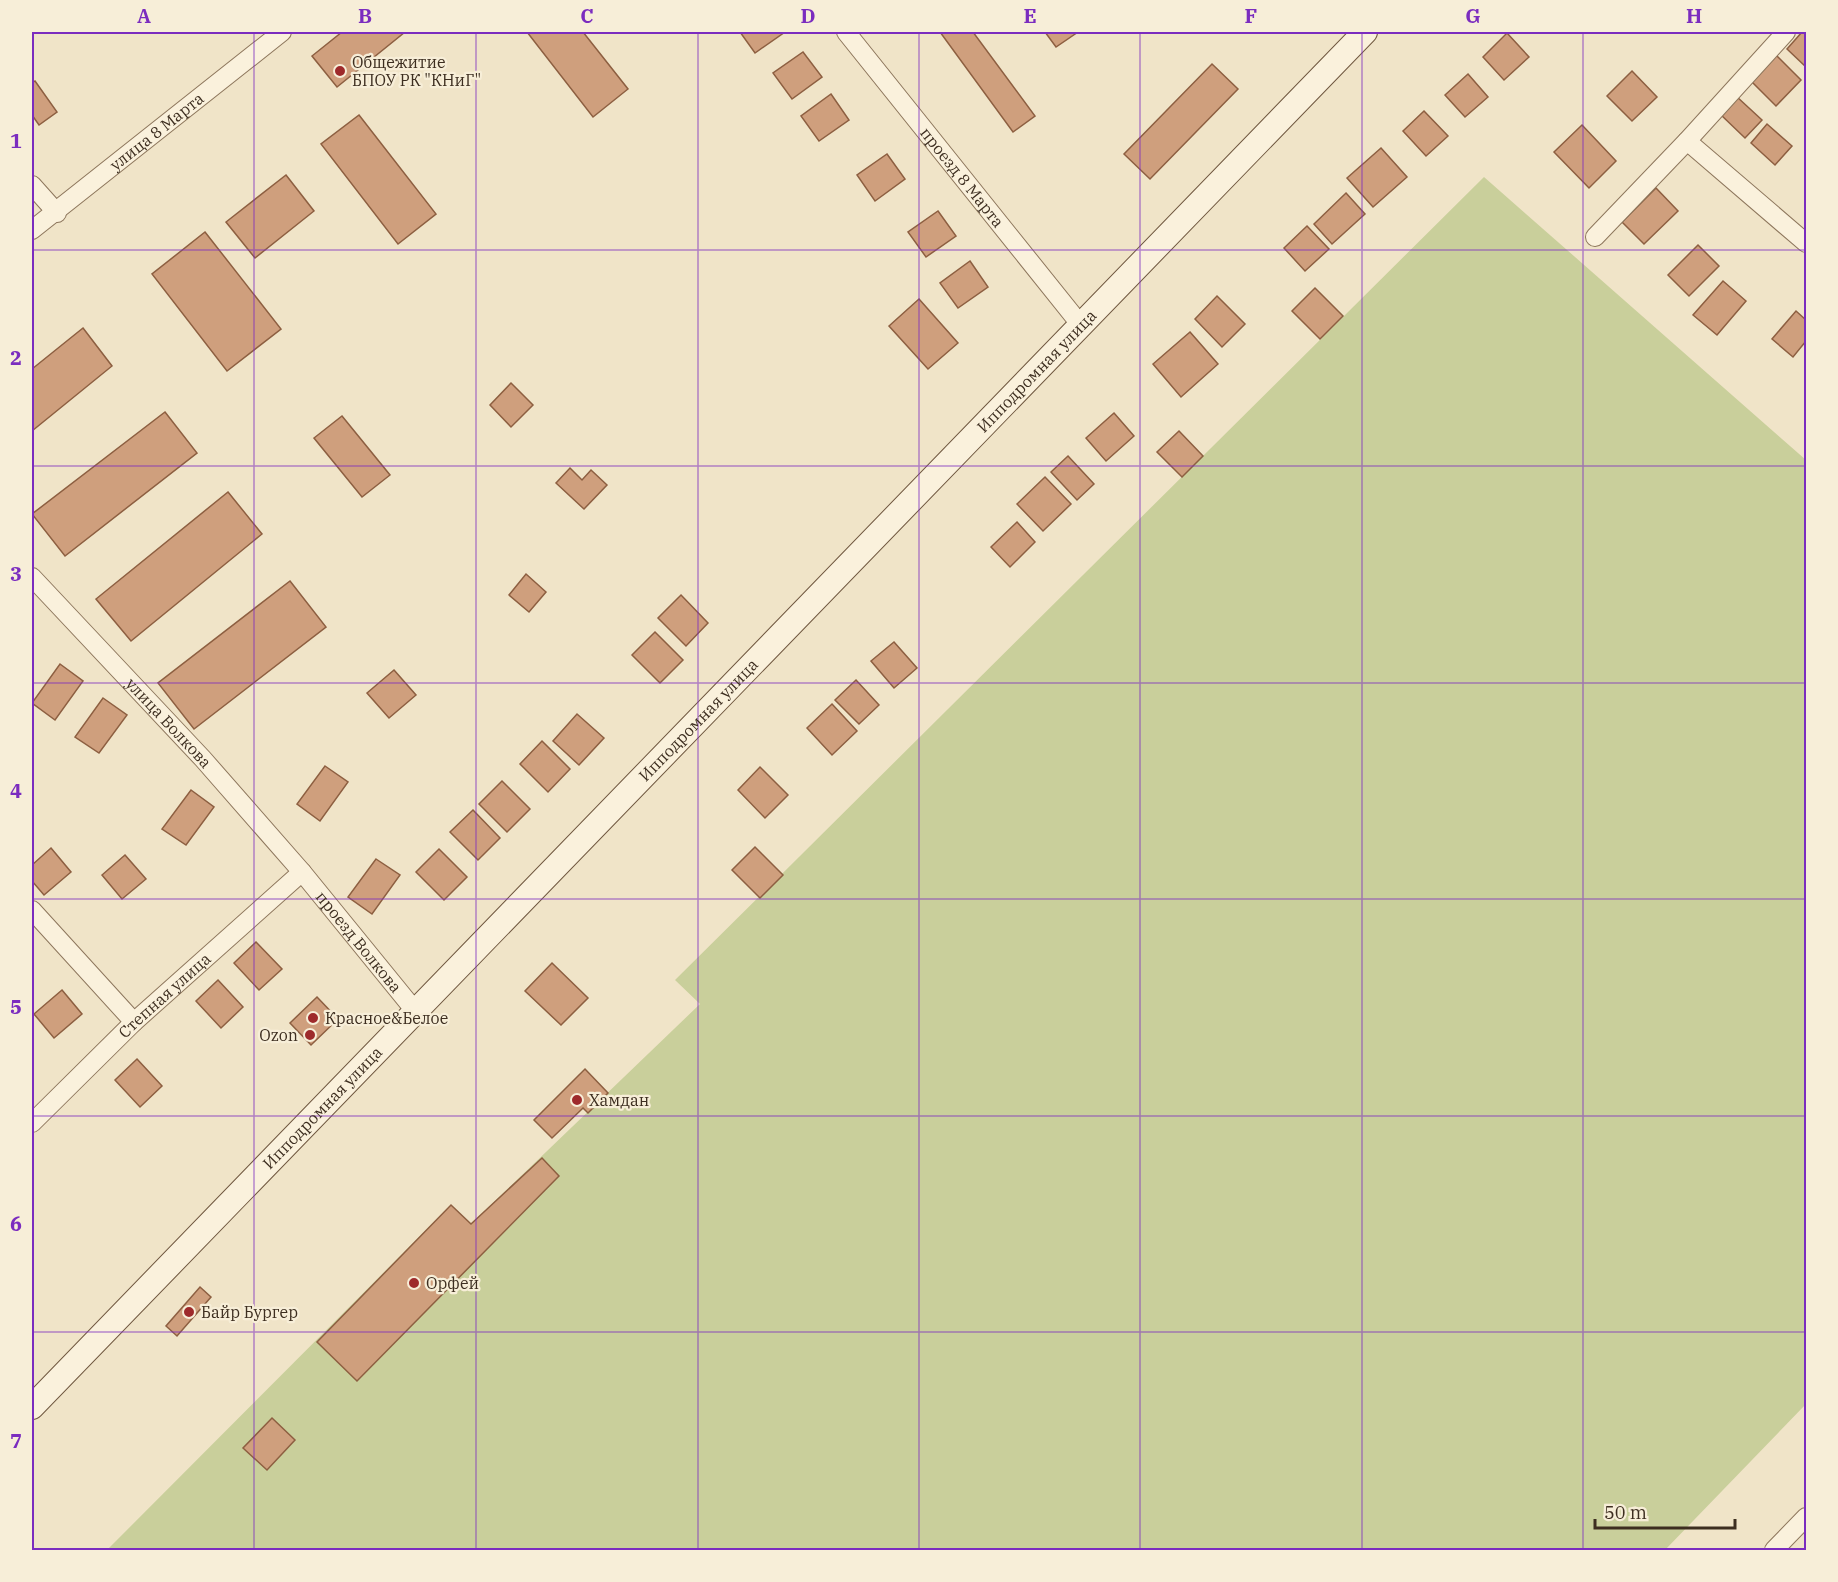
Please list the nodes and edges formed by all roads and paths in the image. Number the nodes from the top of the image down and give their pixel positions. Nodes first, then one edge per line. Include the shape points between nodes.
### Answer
1 (282, 32) edge
2 (846, 32) edge
3 (1365, 32) edge
4 (1786, 32) edge
5 (1687, 141) junction
6 (32, 185) edge
7 (57, 213) junction
8 (32, 230) edge
9 (1595, 237) dead end
10 (1806, 243) edge
11 (1080, 324) junction
12 (32, 577) edge
13 (302, 872) junction
14 (32, 910) edge
15 (416, 1012) junction
16 (134, 1022) junction
17 (32, 1123) edge
18 (32, 1407) edge
19 (1806, 1517) edge
20 (1774, 1551) edge

1 - 7 street, улица 8 Марта
2 - 11 street, проезд 8 Марта
3 - 11 main road, Ипподромная улица
4 - 5 street
5 - 9 street
5 - 10 street
6 - 7 street
7 - 8 street, улица 8 Марта
11 - 15 main road, Ипподромная улица
12 - 13 street, улица Волкова via 203,759
13 - 15 street, проезд Волкова
13 - 16 street, Степная улица
14 - 16 street
15 - 18 main road, Ипподромная улица
16 - 17 street, Степная улица
19 - 20 street

